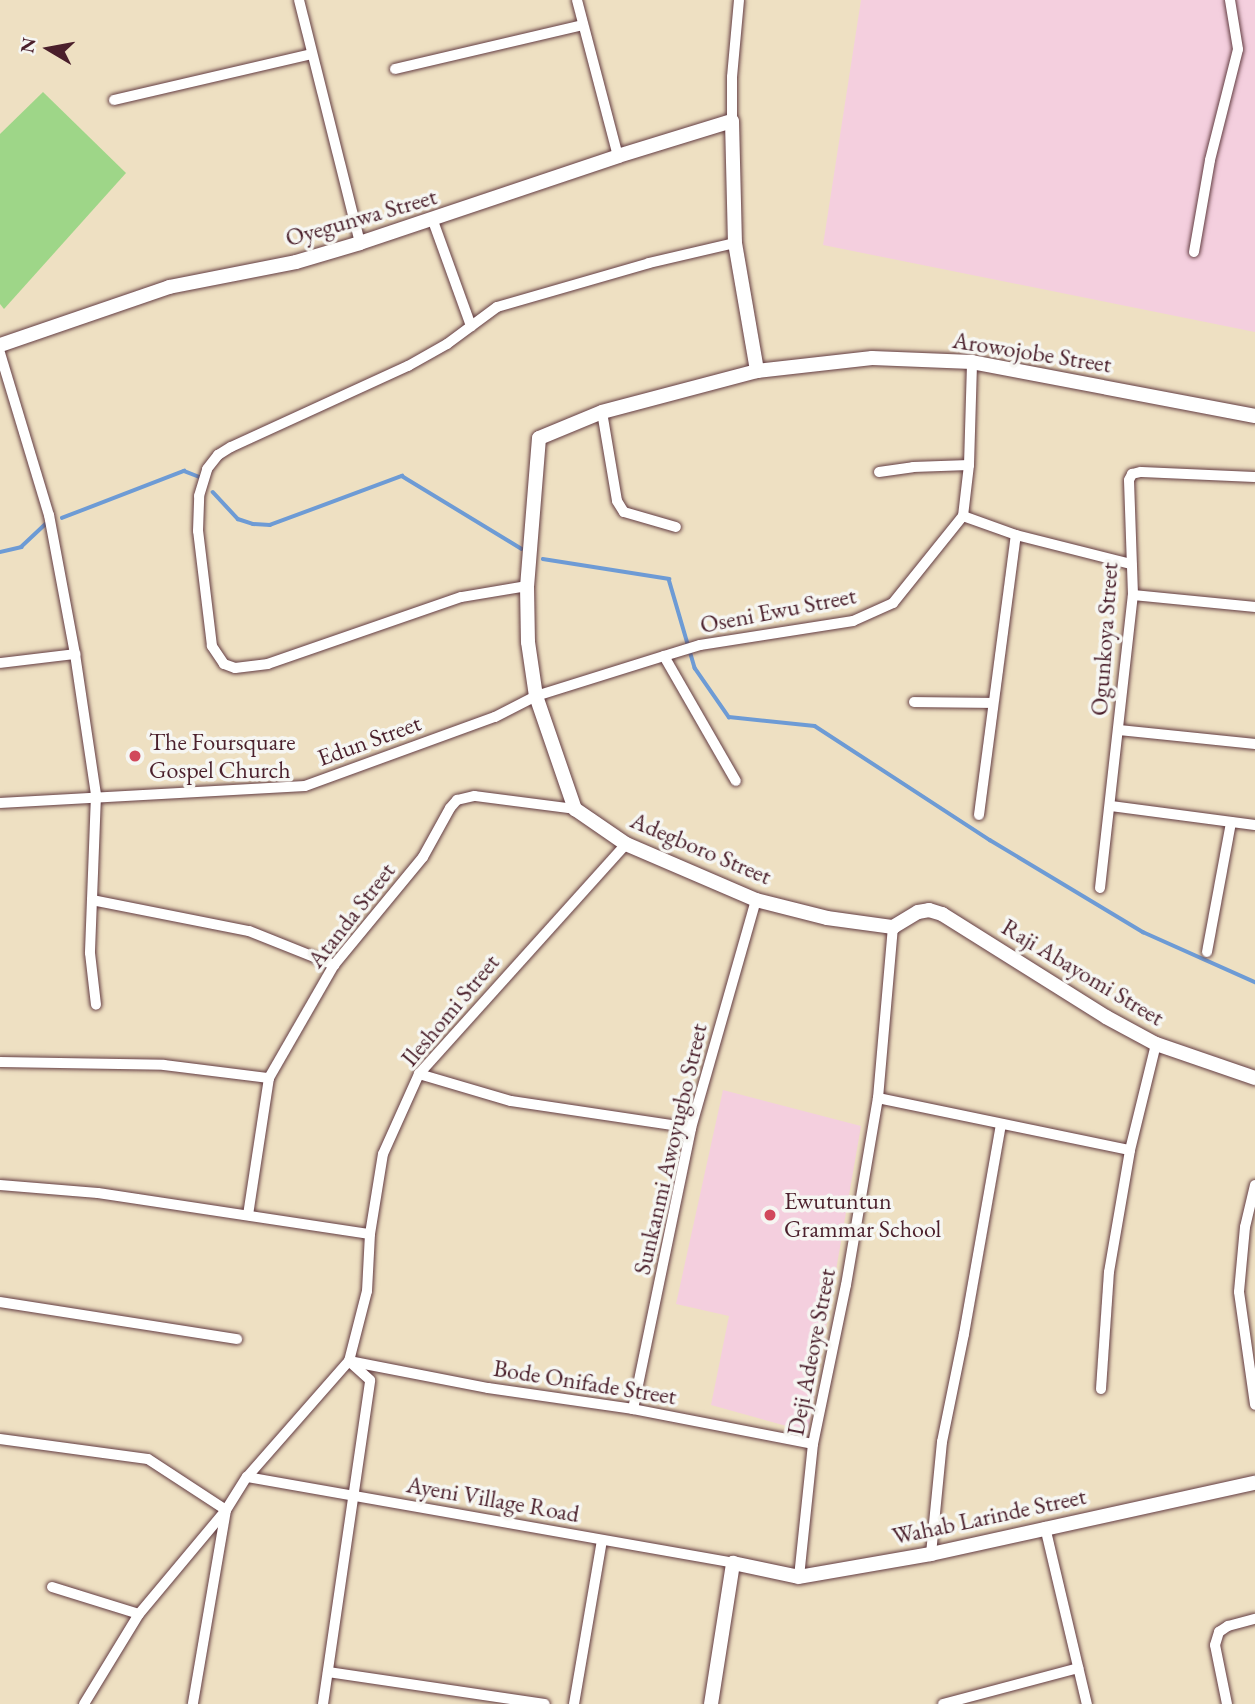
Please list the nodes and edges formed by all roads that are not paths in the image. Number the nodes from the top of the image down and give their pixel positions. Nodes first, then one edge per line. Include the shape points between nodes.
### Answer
1 (299, 0) edge
2 (577, 0) edge
3 (739, 0) edge
4 (1230, 0) edge
5 (583, 25) junction
6 (312, 54) junction
7 (395, 69) dead end
8 (114, 100) dead end
9 (732, 121) junction
10 (618, 156) junction
11 (433, 221) junction
12 (360, 243) junction
13 (735, 243) junction
14 (1194, 252) dead end
15 (471, 326) junction
16 (0, 345) edge
17 (0, 354) edge
18 (972, 362) junction
19 (757, 371) junction
20 (602, 412) junction
21 (1255, 416) edge
22 (969, 465) junction
23 (879, 472) dead end
24 (1255, 477) edge
25 (963, 516) junction
26 (676, 527) dead end
27 (1016, 535) junction
28 (1131, 564) junction
29 (527, 586) junction
30 (1133, 595) junction
31 (1255, 607) edge
32 (75, 654) junction
33 (664, 656) junction
34 (0, 663) edge
35 (536, 696) junction
36 (914, 702) dead end
37 (993, 703) junction
38 (1119, 730) junction
39 (1255, 744) edge
40 (736, 781) dead end
41 (96, 795) junction
42 (0, 803) edge
43 (1111, 806) junction
44 (575, 809) junction
45 (979, 815) dead end
46 (1231, 822) junction
47 (1255, 825) edge
48 (626, 844) junction
49 (1100, 888) dead end
50 (92, 900) junction
51 (756, 900) junction
52 (893, 927) junction
53 (1207, 952) dead end
54 (334, 965) junction
55 (96, 1005) dead end
56 (1156, 1044) junction
57 (0, 1062) edge
58 (419, 1073) junction
59 (269, 1078) junction
60 (1255, 1079) edge
61 (878, 1098) junction
62 (1001, 1124) junction
63 (691, 1128) junction
64 (1130, 1150) junction
65 (0, 1185) edge
66 (1255, 1185) edge
67 (248, 1215) junction
68 (1250, 1228) edge
69 (370, 1234) junction
70 (0, 1302) edge
71 (237, 1339) dead end
72 (349, 1361) junction
73 (1101, 1389) dead end
74 (1255, 1405) edge
75 (633, 1409) junction
76 (0, 1439) edge
77 (813, 1444) junction
78 (247, 1477) junction
79 (1255, 1483) edge
80 (355, 1496) junction
81 (226, 1510) junction
82 (1045, 1527) junction
83 (602, 1540) junction
84 (931, 1554) junction
85 (733, 1563) junction
86 (799, 1577) junction
87 (52, 1587) dead end
88 (139, 1615) junction
89 (1255, 1619) edge
90 (1078, 1668) junction
91 (328, 1672) junction
92 (84, 1704) edge
93 (192, 1704) edge
94 (323, 1704) edge
95 (545, 1704) edge
96 (574, 1704) edge
97 (711, 1704) edge
98 (943, 1704) edge
99 (1087, 1704) edge
100 (1227, 1704) edge

1 - 6 street
2 - 5 street
3 - 9 street
4 - 14 street via 1238,49 1210,160
5 - 7 street
5 - 10 street
6 - 8 street
6 - 12 street
9 - 10 street, Oyegunwa Street
9 - 13 street
10 - 11 street, Oyegunwa Street
11 - 12 street, Oyegunwa Street
11 - 15 street
12 - 16 street, Oyegunwa Street via 169,287
13 - 15 street via 497,307
13 - 19 street
15 - 29 street via 408,366 218,455 207,469 199,496 198,531 212,646 224,664 249,668 461,597
17 - 32 street via 49,515
18 - 19 street, Arowojobe Street via 872,358
18 - 21 street, Arowojobe Street
18 - 22 street
19 - 20 street, Arowojobe Street
20 - 26 street via 617,501 624,512
20 - 29 street, Arowojobe Street via 539,438
22 - 23 street
22 - 25 street
24 - 28 street, Ogunkoya Street via 1132,474
25 - 27 street
25 - 33 street, Oseni Ewu Street via 893,603 853,621 700,645
27 - 28 street
27 - 37 street
28 - 30 street, Ogunkoya Street
29 - 35 street via 528,642
30 - 31 street
30 - 38 street, Ogunkoya Street
32 - 34 street
32 - 41 street
33 - 35 street, Oseni Ewu Street
33 - 40 street
35 - 41 street, Edun Street via 495,717 305,786
35 - 44 street
36 - 37 street
37 - 45 street
38 - 39 street
38 - 43 street, Ogunkoya Street
41 - 42 street, Edun Street
41 - 50 street
43 - 46 street
43 - 49 street, Ogunkoya Street
44 - 48 street, Adegboro Street
44 - 54 street, Atanda Street via 475,796 457,800 423,857
46 - 47 street
46 - 53 street
48 - 51 street, Adegboro Street
48 - 58 street, Ileshomi Street
50 - 54 street via 249,931
50 - 55 street via 90,953
51 - 52 street, Adegboro Street via 827,918
51 - 63 street, Sunkanmi Awoyugbo Street
52 - 56 street, Raji Abayomi Street via 918,912 942,914
52 - 61 street, Deji Adeoye Street
54 - 59 street, Atanda Street
56 - 60 street, Raji Abayomi Street
56 - 64 street
57 - 59 street via 164,1065
58 - 63 street via 511,1101
58 - 69 street, Ileshomi Street via 383,1154
59 - 67 street, Atanda Street
61 - 62 street
61 - 77 street, Deji Adeoye Street
62 - 64 street
62 - 84 street via 942,1442
63 - 75 street, Sunkanmi Awoyugbo Street
64 - 73 street via 1109,1272
65 - 67 street via 98,1193
66 - 68 street
67 - 69 street
68 - 74 street via 1239,1292
69 - 72 street, Ileshomi Street via 367,1291
70 - 71 street
72 - 75 street, Bode Onifade Street
72 - 78 street
72 - 80 street via 370,1380
75 - 77 street, Bode Onifade Street
76 - 81 street via 148,1459
77 - 86 street, Deji Adeoye Street
78 - 80 street, Ayeni Village Road
78 - 81 street
79 - 82 street, Wahab Larinde Street
80 - 83 street, Ayeni Village Road
80 - 91 street
81 - 88 street
81 - 93 street
82 - 84 street, Wahab Larinde Street
82 - 90 street
83 - 85 street, Ayeni Village Road
83 - 96 street
84 - 86 street, Wahab Larinde Street
85 - 86 street, Wahab Larinde Street
85 - 97 street
87 - 88 street
88 - 92 street
89 - 100 street via 1219,1632 1215,1645
90 - 98 street
90 - 99 street
91 - 94 street
91 - 95 street

